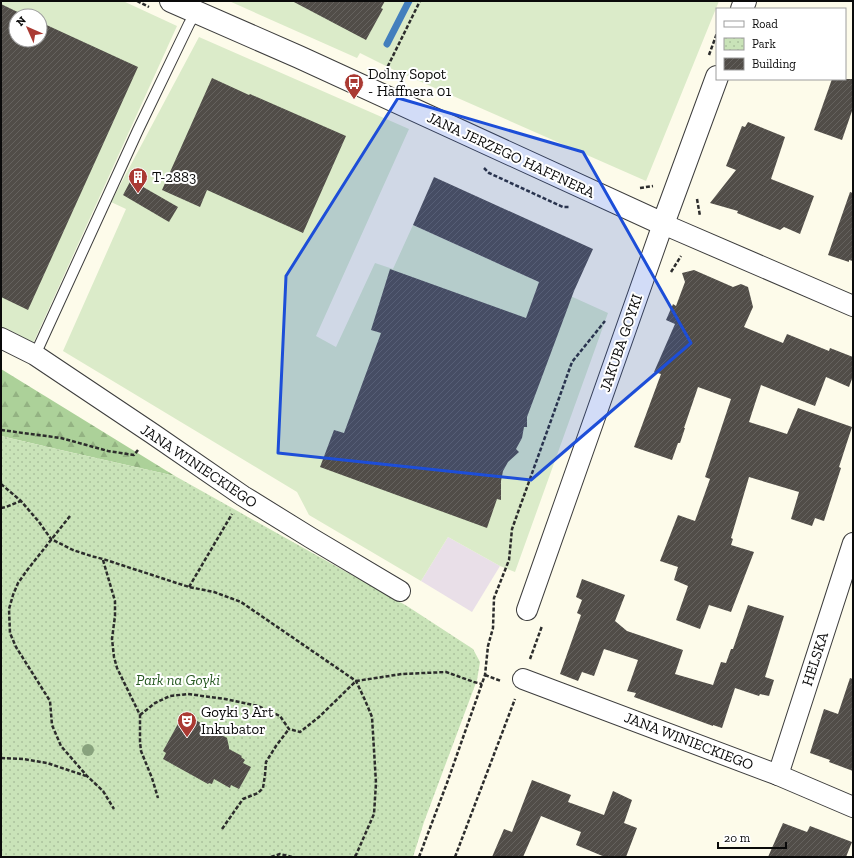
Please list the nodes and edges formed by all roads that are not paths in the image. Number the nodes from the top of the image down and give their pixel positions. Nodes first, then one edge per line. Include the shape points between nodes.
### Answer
1 (171, 1) edge
2 (196, 12) junction
3 (716, 80) edge
4 (663, 224) junction
5 (853, 306) edge
6 (1, 338) edge
7 (35, 355) junction
8 (853, 543) edge
9 (400, 591) dead end
10 (527, 610) dead end
11 (520, 687) road end
12 (778, 775) junction
13 (853, 807) edge

1 - 2 street, JANA JERZEGO HAFFNERA
2 - 4 street, JANA JERZEGO HAFFNERA via 300,57
2 - 7 lane via 138,130
3 - 4 street, JAKUBA GOYKI
4 - 5 street, JANA JERZEGO HAFFNERA
4 - 10 street, JAKUBA GOYKI
6 - 7 street, JANA WINIECKIEGO
7 - 9 street, JANA WINIECKIEGO via 242,496
8 - 12 street, HELSKA
11 - 12 street, JANA WINIECKIEGO
12 - 13 street, JANA WINIECKIEGO

